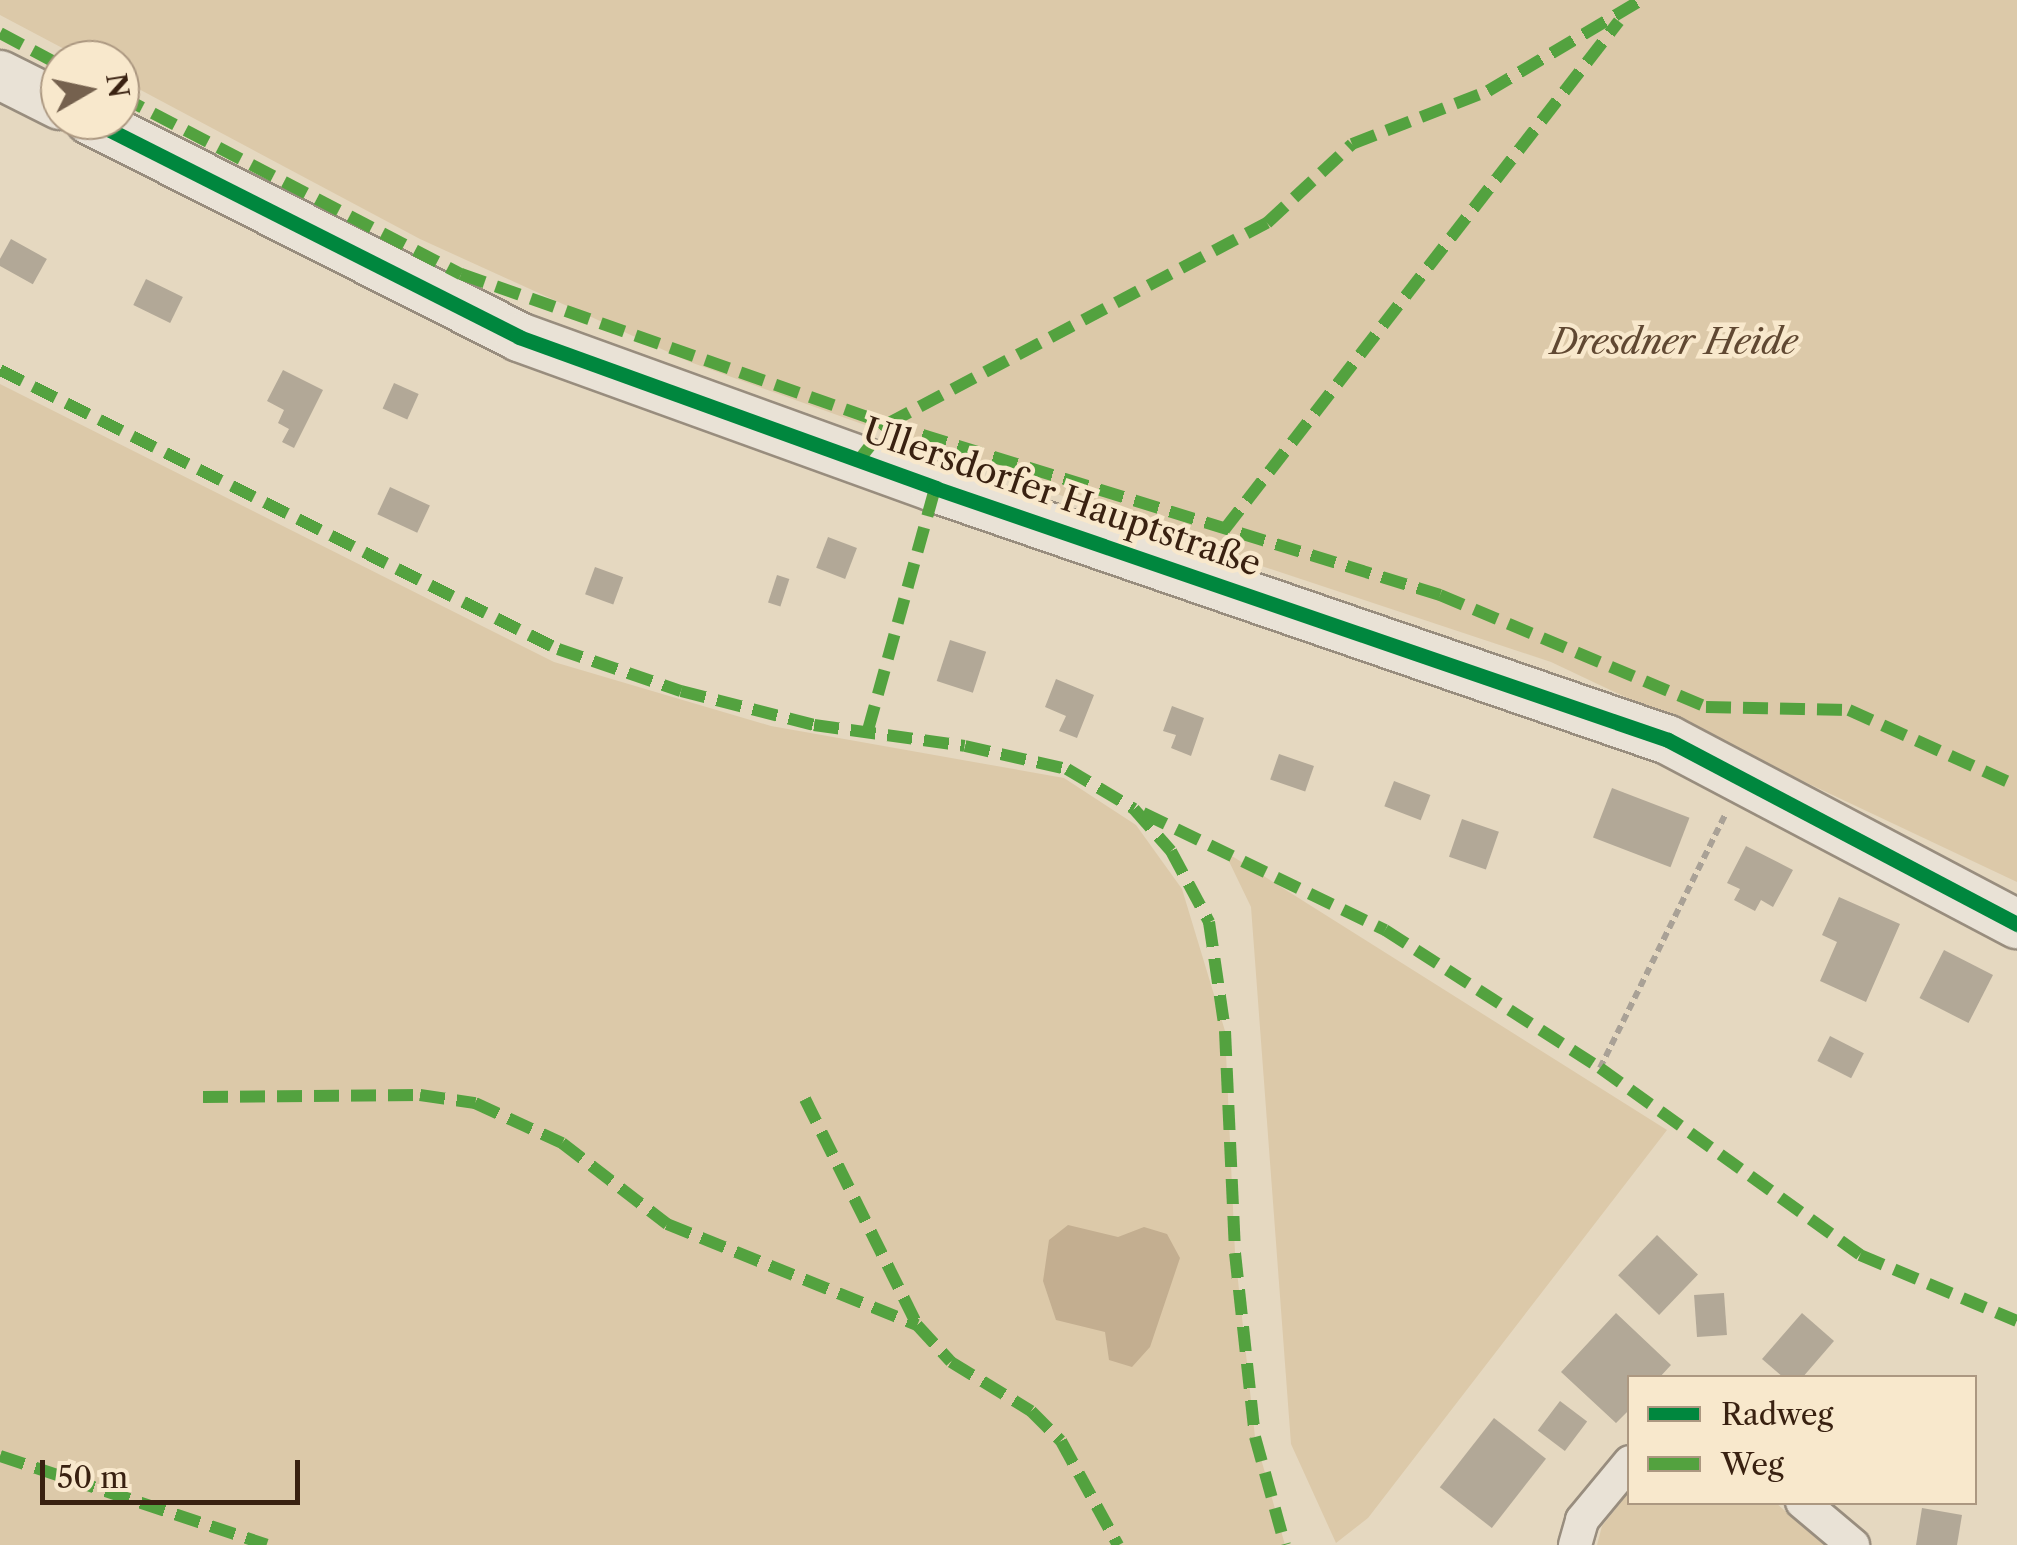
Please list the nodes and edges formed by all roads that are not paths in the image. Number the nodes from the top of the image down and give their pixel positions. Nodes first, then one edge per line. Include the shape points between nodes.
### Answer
1 (0, 75) edge
2 (40, 95) edge
3 (130, 140) edge
4 (2017, 924) edge
5 (1627, 1466) edge
6 (1806, 1505) edge
7 (1575, 1545) edge
8 (1853, 1545) edge

1 - 2 main road
3 - 4 main road, Ullersdorfer Hauptstraße via 519,336 935,488 1649,733
5 - 7 street via 1582,1520
6 - 8 street

